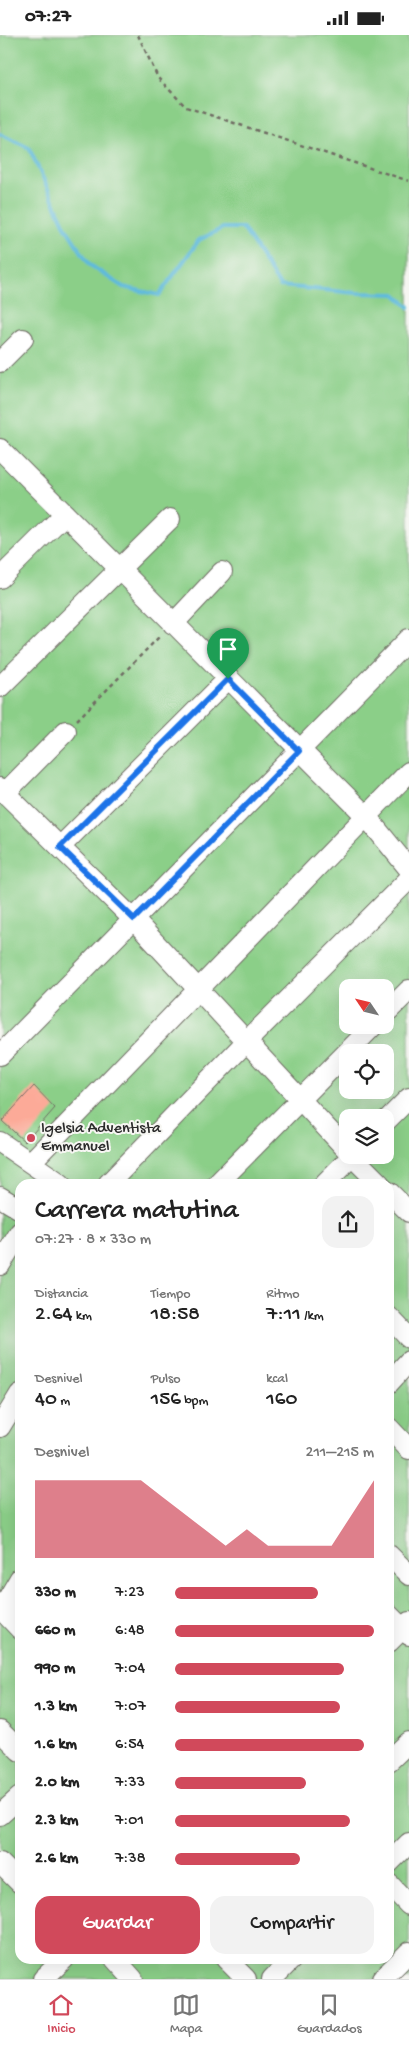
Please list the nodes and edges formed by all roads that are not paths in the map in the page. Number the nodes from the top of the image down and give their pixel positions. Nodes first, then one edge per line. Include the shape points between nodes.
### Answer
1 (23, 339) dead end
2 (0, 362) edge
3 (3, 458) edge
4 (65, 514) junction
5 (170, 519) dead end
6 (118, 569) junction
7 (222, 572) dead end
8 (0, 579) edge
9 (173, 624) junction
10 (409, 639) edge
11 (228, 679) junction
12 (0, 687) edge
13 (66, 731) road end
14 (299, 751) junction
15 (409, 772) edge
16 (3, 790) edge
17 (366, 816) junction
18 (60, 847) junction
19 (409, 869) edge
20 (409, 879) edge
21 (134, 919) junction
22 (198, 989) junction
23 (409, 990) edge
24 (394, 1005) edge
25 (365, 1034) edge
26 (246, 1042) junction
27 (0, 1055) edge
28 (409, 1099) edge
29 (300, 1100) junction
30 (394, 1113) edge
31 (0, 1141) edge
32 (339, 1141) edge
33 (31, 1162) junction
34 (342, 1164) edge
35 (361, 1164) edge
36 (51, 1179) edge
37 (113, 1179) edge
38 (222, 1179) edge
39 (328, 1179) edge
40 (375, 1179) edge
41 (0, 1197) edge
42 (394, 1197) edge
43 (15, 1206) edge
44 (409, 1212) edge
45 (15, 1240) edge
46 (0, 1265) edge
47 (394, 1322) edge
48 (409, 1338) edge
49 (409, 1361) edge
50 (394, 1378) edge
51 (15, 1402) edge
52 (0, 1427) edge
53 (394, 1434) edge
54 (409, 1449) edge
55 (394, 1560) edge
56 (409, 1575) edge
57 (15, 1587) edge
58 (1, 1611) edge
59 (15, 1624) edge
60 (0, 1731) edge
61 (409, 1742) edge
62 (15, 1746) edge
63 (394, 1756) edge
64 (15, 1802) edge
65 (0, 1815) edge
66 (409, 1843) edge
67 (394, 1858) edge
68 (0, 1863) edge
69 (15, 1878) edge
70 (394, 1889) edge
71 (409, 1905) edge
72 (409, 1951) edge
73 (59, 1964) edge
74 (120, 1964) edge
75 (231, 1964) edge
76 (287, 1964) edge
77 (43, 1979) edge
78 (134, 1979) edge
79 (246, 1979) edge
80 (272, 1979) edge
81 (382, 1979) edge

1 - 2 street
3 - 4 street
4 - 6 street
4 - 8 street
5 - 6 street
6 - 9 street
6 - 12 street
7 - 9 street
9 - 11 street
10 - 14 street
11 - 14 street
11 - 18 street
13 - 16 street
14 - 17 street
14 - 21 street
15 - 17 street
16 - 18 street
17 - 19 street
17 - 22 street
18 - 21 street
20 - 26 street
21 - 22 street
21 - 27 street
22 - 26 street
22 - 33 street
23 - 24 street
25 - 29 street
26 - 29 street
26 - 37 street
28 - 30 street
29 - 32 street
29 - 38 street
31 - 33 street
33 - 36 street
34 - 39 street
35 - 40 street
41 - 43 street
42 - 44 street
45 - 46 street
47 - 48 street
49 - 50 street
51 - 52 street
53 - 54 street
55 - 56 street
57 - 58 street
58 - 59 street
60 - 62 street
61 - 63 street
64 - 65 street
66 - 67 street
68 - 69 street
70 - 71 street
72 - 81 street
73 - 77 street
74 - 78 street
75 - 79 street
76 - 80 street

